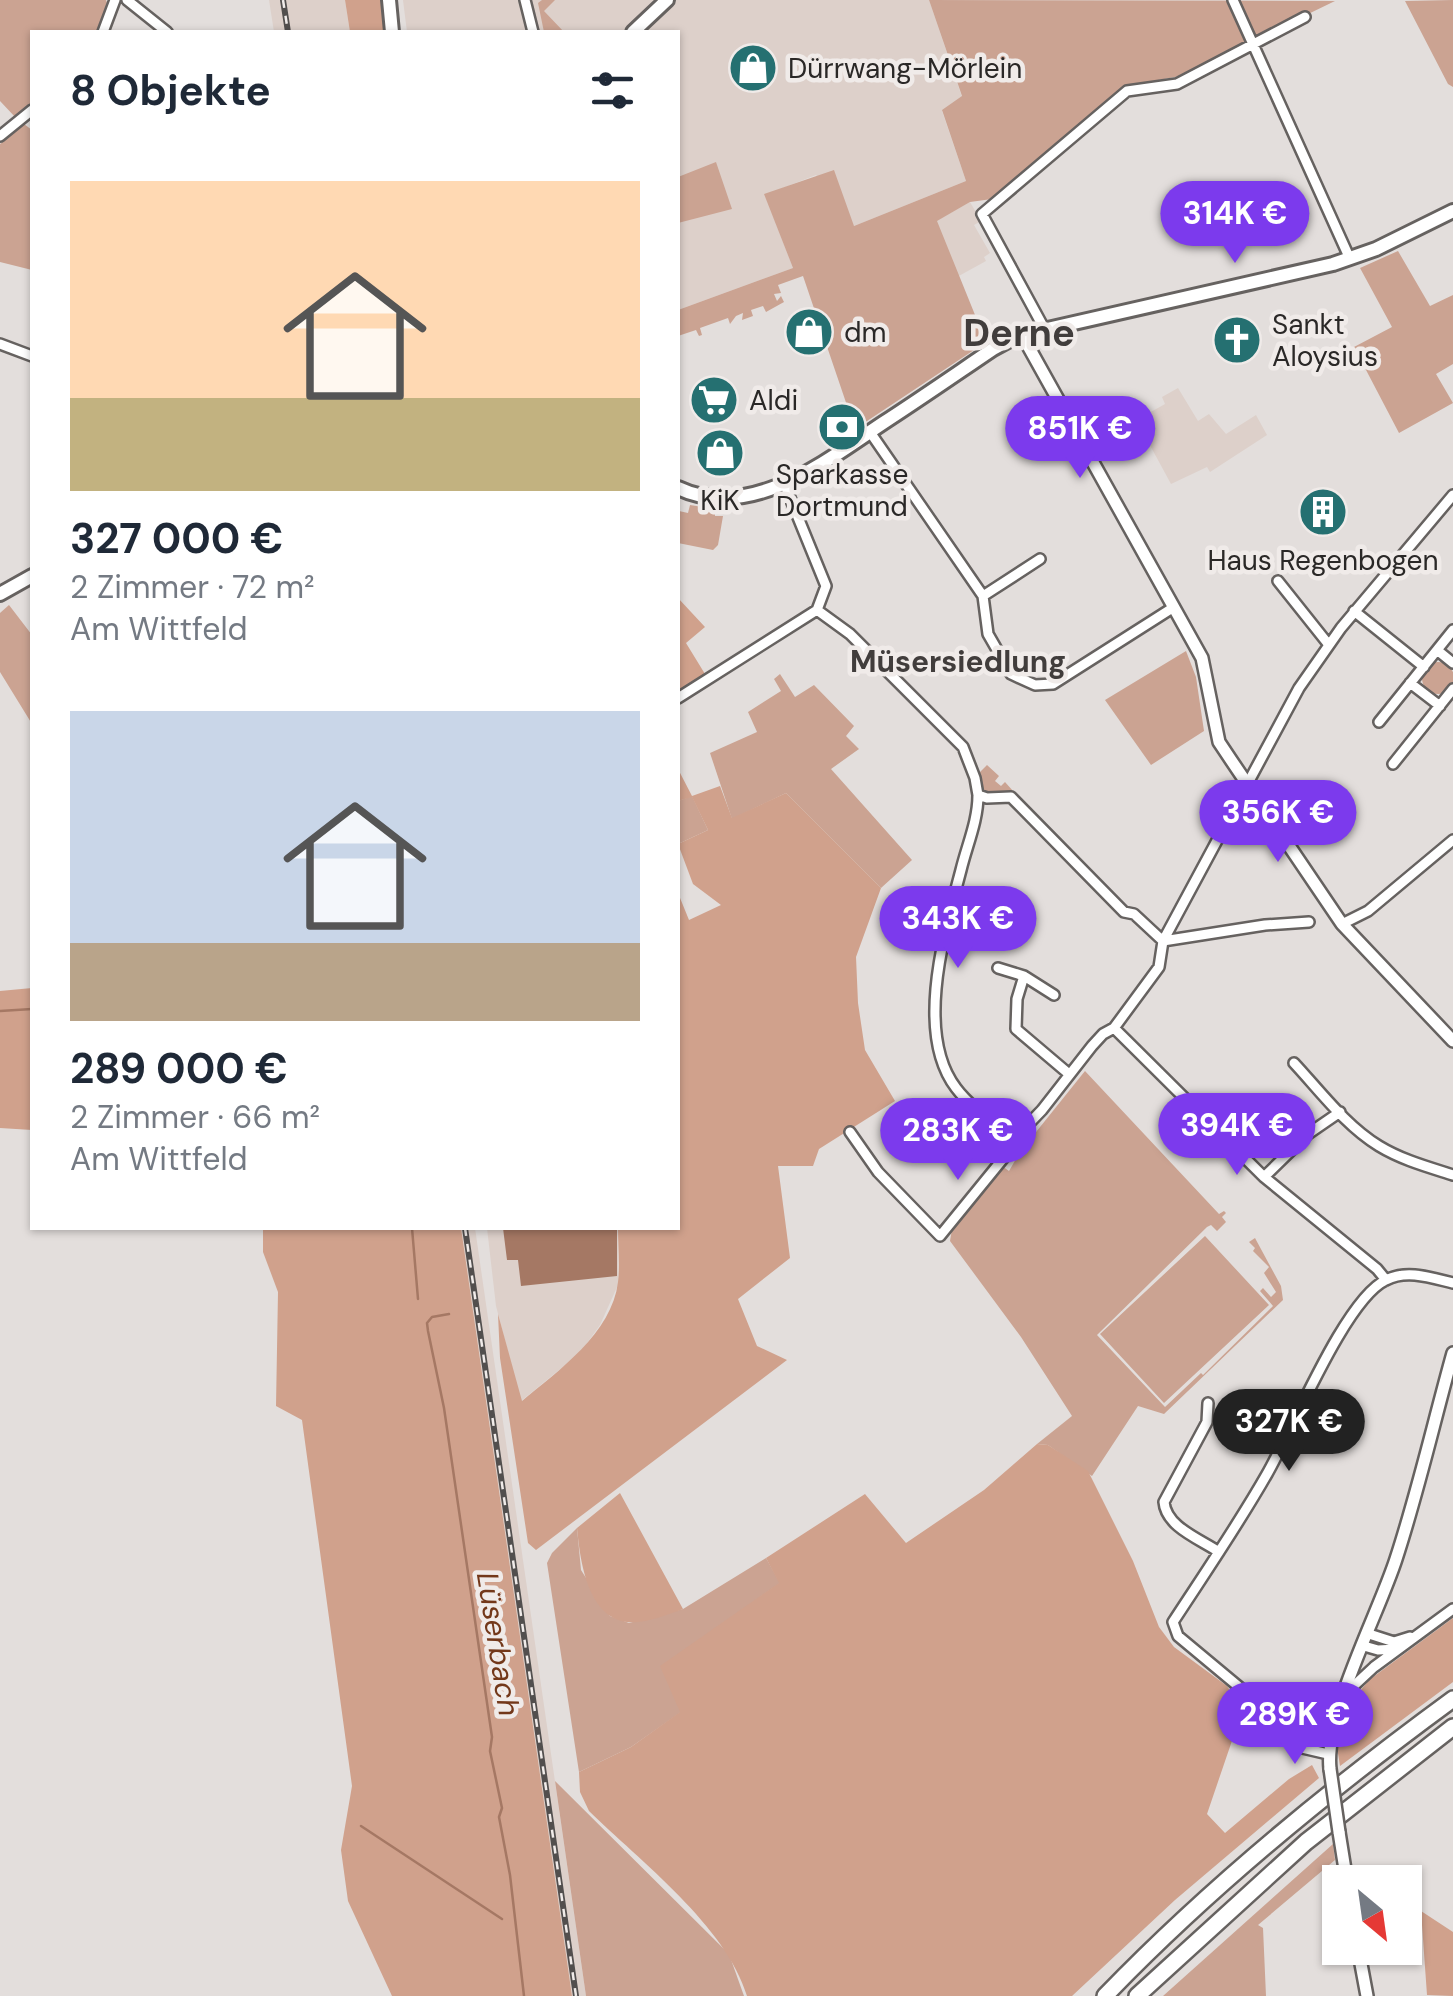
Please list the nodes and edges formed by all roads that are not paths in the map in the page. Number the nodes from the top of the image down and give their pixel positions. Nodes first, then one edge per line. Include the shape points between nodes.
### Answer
1 (115, 0) edge
2 (127, 0) edge
3 (388, 0) edge
4 (526, 0) edge
5 (667, 0) edge
6 (1233, 0) edge
7 (1305, 17) dead end
8 (105, 30) edge
9 (164, 30) edge
10 (392, 30) edge
11 (533, 30) edge
12 (635, 30) edge
13 (1253, 43) junction
14 (30, 112) edge
15 (0, 136) edge
16 (1453, 211) edge
17 (1350, 258) junction
18 (1045, 330) junction
19 (1022, 335) junction
20 (0, 344) edge
21 (30, 355) edge
22 (870, 432) junction
23 (784, 483) junction
24 (680, 489) edge
25 (1453, 495) edge
26 (1040, 559) dead end
27 (30, 577) edge
28 (1278, 581) dead end
29 (0, 594) edge
30 (983, 596) junction
31 (1174, 608) junction
32 (817, 610) junction
33 (1354, 612) junction
34 (1453, 630) edge
35 (1328, 645) junction
36 (1437, 650) junction
37 (1453, 663) edge
38 (1424, 667) junction
39 (1410, 683) junction
40 (1453, 689) edge
41 (680, 697) edge
42 (1440, 706) junction
43 (1379, 722) dead end
44 (1393, 764) dead end
45 (1246, 782) junction
46 (978, 794) junction
47 (1453, 840) edge
48 (1279, 911) dead end
49 (1309, 922) dead end
50 (1280, 923) junction
51 (1342, 924) junction
52 (1162, 941) junction
53 (998, 968) dead end
54 (1024, 976) junction
55 (1054, 994) dead end
56 (1114, 1028) junction
57 (1453, 1040) edge
58 (1294, 1062) dead end
59 (1070, 1074) junction
60 (1340, 1112) junction
61 (850, 1132) dead end
62 (1014, 1139) junction
63 (1453, 1175) edge
64 (1264, 1177) junction
65 (1386, 1280) junction
66 (1453, 1283) edge
67 (1453, 1353) edge
68 (1446, 1402) edge
69 (1208, 1403) dead end
70 (1219, 1552) junction
71 (1453, 1609) edge
72 (1413, 1637) junction
73 (1366, 1640) junction
74 (1399, 1648) junction
75 (1345, 1694) junction
76 (1453, 1698) edge
77 (1453, 1727) edge
78 (1329, 1748) junction
79 (1345, 1865) edge
80 (1361, 1965) edge
81 (1105, 1996) edge
82 (1137, 1996) edge
83 (1367, 1996) edge

1 - 8 street
2 - 9 street
3 - 10 main road
4 - 11 street
5 - 12 main road
6 - 13 street
7 - 13 street
13 - 17 street
13 - 18 street via 1177,84 1127,91 982,214
14 - 15 street
16 - 17 main road
17 - 18 main road
18 - 19 main road
19 - 22 main road
19 - 31 street
20 - 21 street
22 - 23 main road
22 - 30 street
23 - 24 main road via 729,497
23 - 32 street via 826,586
25 - 33 street
26 - 30 street
27 - 29 main road
28 - 35 street
30 - 31 street via 988,634 1011,674 1036,685 1053,684
31 - 45 street via 1202,658 1219,742
32 - 41 street
32 - 46 street via 850,634 963,747
33 - 35 street
33 - 38 street
34 - 36 street
35 - 45 street
36 - 37 street
36 - 38 street
38 - 39 street
39 - 42 street
39 - 43 street
40 - 42 street
42 - 44 street
45 - 51 street
45 - 52 street
46 - 52 street via 1011,797 1124,912
46 - 62 street via 940,962 936,1036 954,1087
47 - 51 street via 1386,897
48 - 50 street
49 - 50 street
50 - 52 street
51 - 57 street
52 - 56 street via 1159,966
53 - 54 street
54 - 55 street
54 - 59 street via 1016,1029
56 - 59 street
56 - 64 street
58 - 60 street
59 - 62 street
60 - 63 street via 1391,1153
60 - 64 street
61 - 62 street via 878,1172 940,1236
64 - 65 street
65 - 66 street via 1411,1275
65 - 70 street via 1352,1313
67 - 68 street
68 - 73 street
69 - 70 street via 1207,1422 1164,1502 1172,1522
70 - 78 street via 1173,1629 1301,1749
71 - 72 street
72 - 73 street
72 - 74 street
73 - 74 street via 1378,1650
73 - 75 street
74 - 75 street
75 - 78 street
76 - 81 highway via 1240,1868
77 - 82 highway via 1306,1842
78 - 79 street, bridge
80 - 83 street

